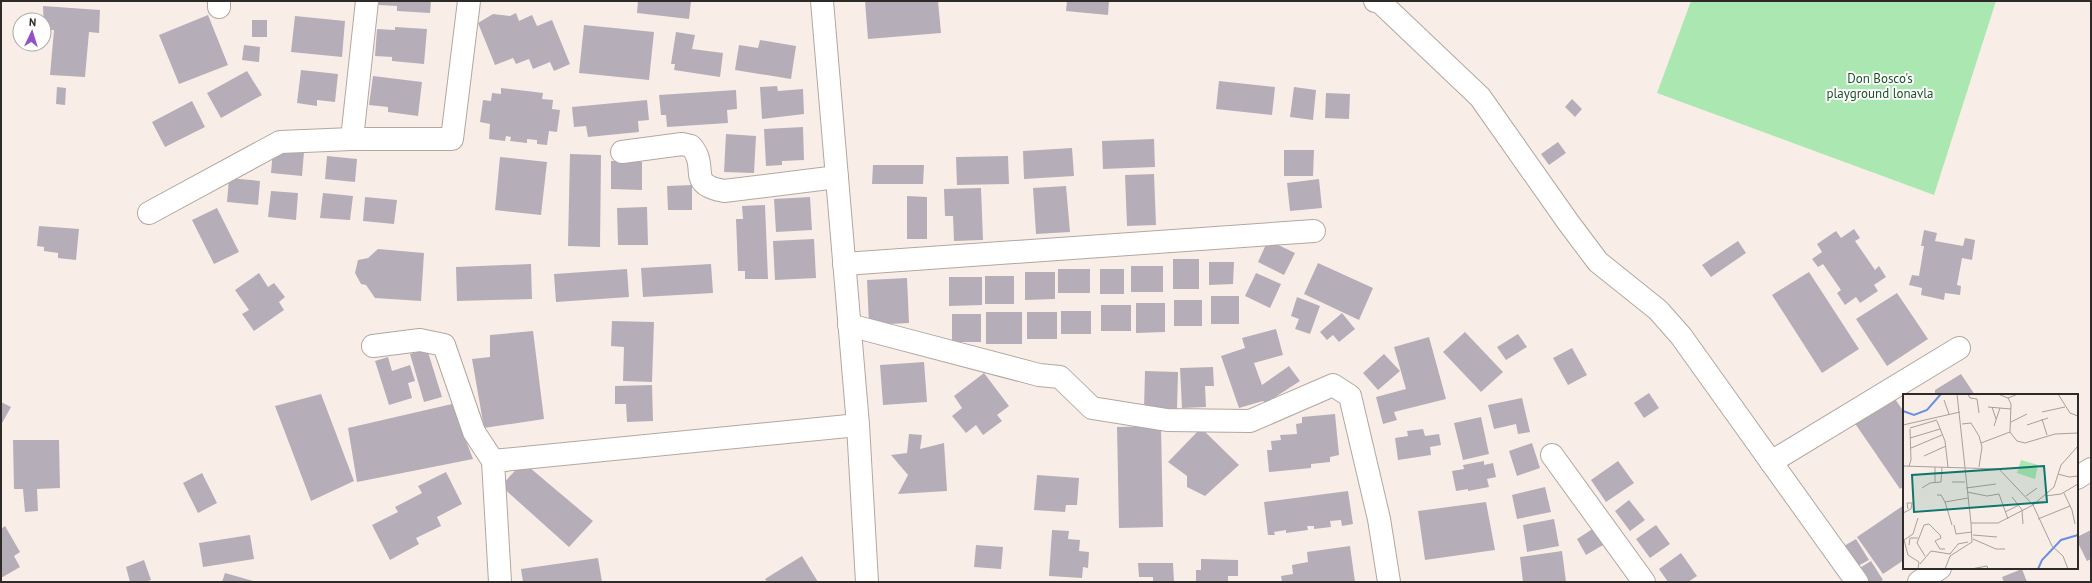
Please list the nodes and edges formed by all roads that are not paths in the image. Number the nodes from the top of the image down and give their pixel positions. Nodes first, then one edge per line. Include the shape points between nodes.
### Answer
1 (367, 1) edge
2 (469, 1) edge
3 (822, 1) edge
4 (1375, 1) edge
5 (352, 139) junction
6 (622, 152) dead end
7 (837, 177) junction
8 (149, 213) dead end
9 (1314, 231) dead end
10 (844, 264) junction
11 (849, 325) junction
12 (373, 346) dead end
13 (1958, 348) dead end
14 (858, 425) junction
15 (1552, 455) dead end
16 (493, 461) junction
17 (1771, 462) junction
18 (2091, 469) edge
19 (2078, 479) edge
20 (2078, 480) edge
21 (2091, 482) edge
22 (1938, 569) edge
23 (500, 582) edge
24 (867, 582) edge
25 (1389, 582) edge
26 (1644, 582) edge
27 (1857, 582) edge
28 (1919, 582) edge

1 - 5 street
2 - 5 street via 452,139
3 - 7 street
4 - 17 street via 1380,2 1480,97 1598,262 1658,310 1681,336
5 - 8 street via 280,142
6 - 7 street via 682,144 691,146 698,159 702,183 708,188 724,191
7 - 10 street
9 - 10 street
10 - 11 street
11 - 14 street
11 - 25 street via 1039,375 1060,377 1092,408 1167,420 1250,421 1333,385 1350,396 1379,519
12 - 16 street via 420,340 444,345 474,432
13 - 17 street
14 - 16 street
14 - 24 street
15 - 26 street
16 - 23 street
17 - 27 street
18 - 19 street
20 - 21 street
22 - 28 street

